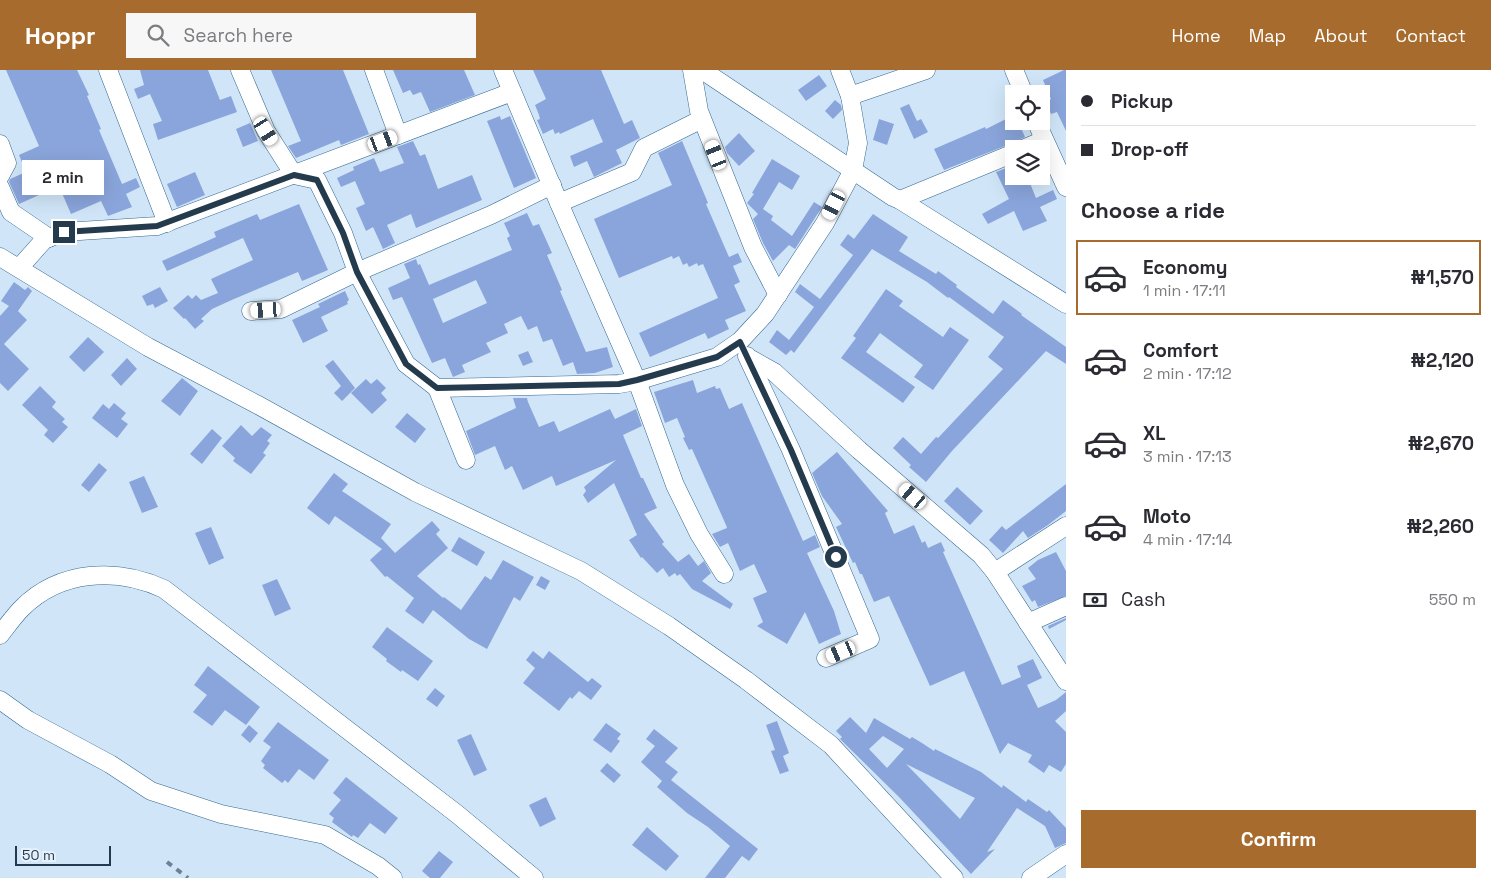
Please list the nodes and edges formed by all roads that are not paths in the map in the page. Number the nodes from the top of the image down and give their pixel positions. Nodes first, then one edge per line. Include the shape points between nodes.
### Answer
1 (108, 70) edge
2 (240, 70) edge
3 (374, 70) edge
4 (503, 70) edge
5 (692, 70) edge
6 (702, 70) edge
7 (840, 70) edge
8 (926, 70) edge
9 (1014, 70) edge
10 (1020, 85) edge
11 (512, 92) junction
12 (850, 96) junction
13 (702, 119) junction
14 (1040, 130) edge
15 (398, 135) junction
16 (1044, 140) edge
17 (0, 144) edge
18 (1050, 147) edge
19 (1005, 157) edge
20 (1060, 159) edge
21 (852, 170) junction
22 (294, 175) junction
23 (0, 176) edge
24 (552, 185) junction
25 (0, 187) edge
26 (1066, 187) edge
27 (900, 200) junction
28 (559, 203) junction
29 (167, 223) junction
30 (49, 238) junction
31 (0, 257) edge
32 (19, 268) junction
33 (357, 272) junction
34 (778, 295) junction
35 (1066, 304) edge
36 (251, 311) dead end
37 (740, 342) junction
38 (748, 358) junction
39 (637, 380) junction
40 (437, 388) junction
41 (466, 460) dead end
42 (1066, 526) edge
43 (995, 572) junction
44 (724, 574) dead end
45 (1066, 606) edge
46 (1028, 623) junction
47 (0, 635) edge
48 (826, 658) dead end
49 (1066, 681) edge
50 (0, 700) edge
51 (1066, 854) edge
52 (393, 878) edge
53 (534, 878) edge
54 (954, 878) edge
55 (1031, 878) edge

1 - 29 street
2 - 22 street via 266,131
3 - 15 street
4 - 11 street
5 - 13 street
6 - 21 street
7 - 12 street
8 - 12 street
9 - 10 street
11 - 15 street
11 - 24 street
12 - 21 street via 858,143
13 - 28 street via 644,148 632,172
13 - 34 street via 753,247
14 - 16 street
15 - 22 street
17 - 23 street via 7,163
18 - 20 street
19 - 27 street
20 - 26 street
21 - 27 street
21 - 34 street via 826,223
22 - 29 street
22 - 33 street via 317,180 343,233
24 - 28 street
24 - 33 street via 491,215
25 - 30 street via 11,212
27 - 35 street
28 - 39 street
29 - 30 street via 64,232
30 - 32 street
31 - 32 street
32 - 54 street via 148,348 415,492 581,571 669,626 831,745
33 - 36 street via 281,309
33 - 40 street via 406,364
34 - 37 street
37 - 38 street
37 - 39 street via 717,357
38 - 43 street via 774,372 981,555
38 - 48 street via 791,450 870,639
39 - 40 street via 619,384
39 - 44 street via 675,484 699,534
40 - 41 street
42 - 43 street
43 - 46 street
45 - 46 street
46 - 49 street
47 - 53 street via 34,598 74,578 113,574 152,583 442,802
50 - 52 street via 28,720 110,764 151,791 222,814 325,835
51 - 55 street

